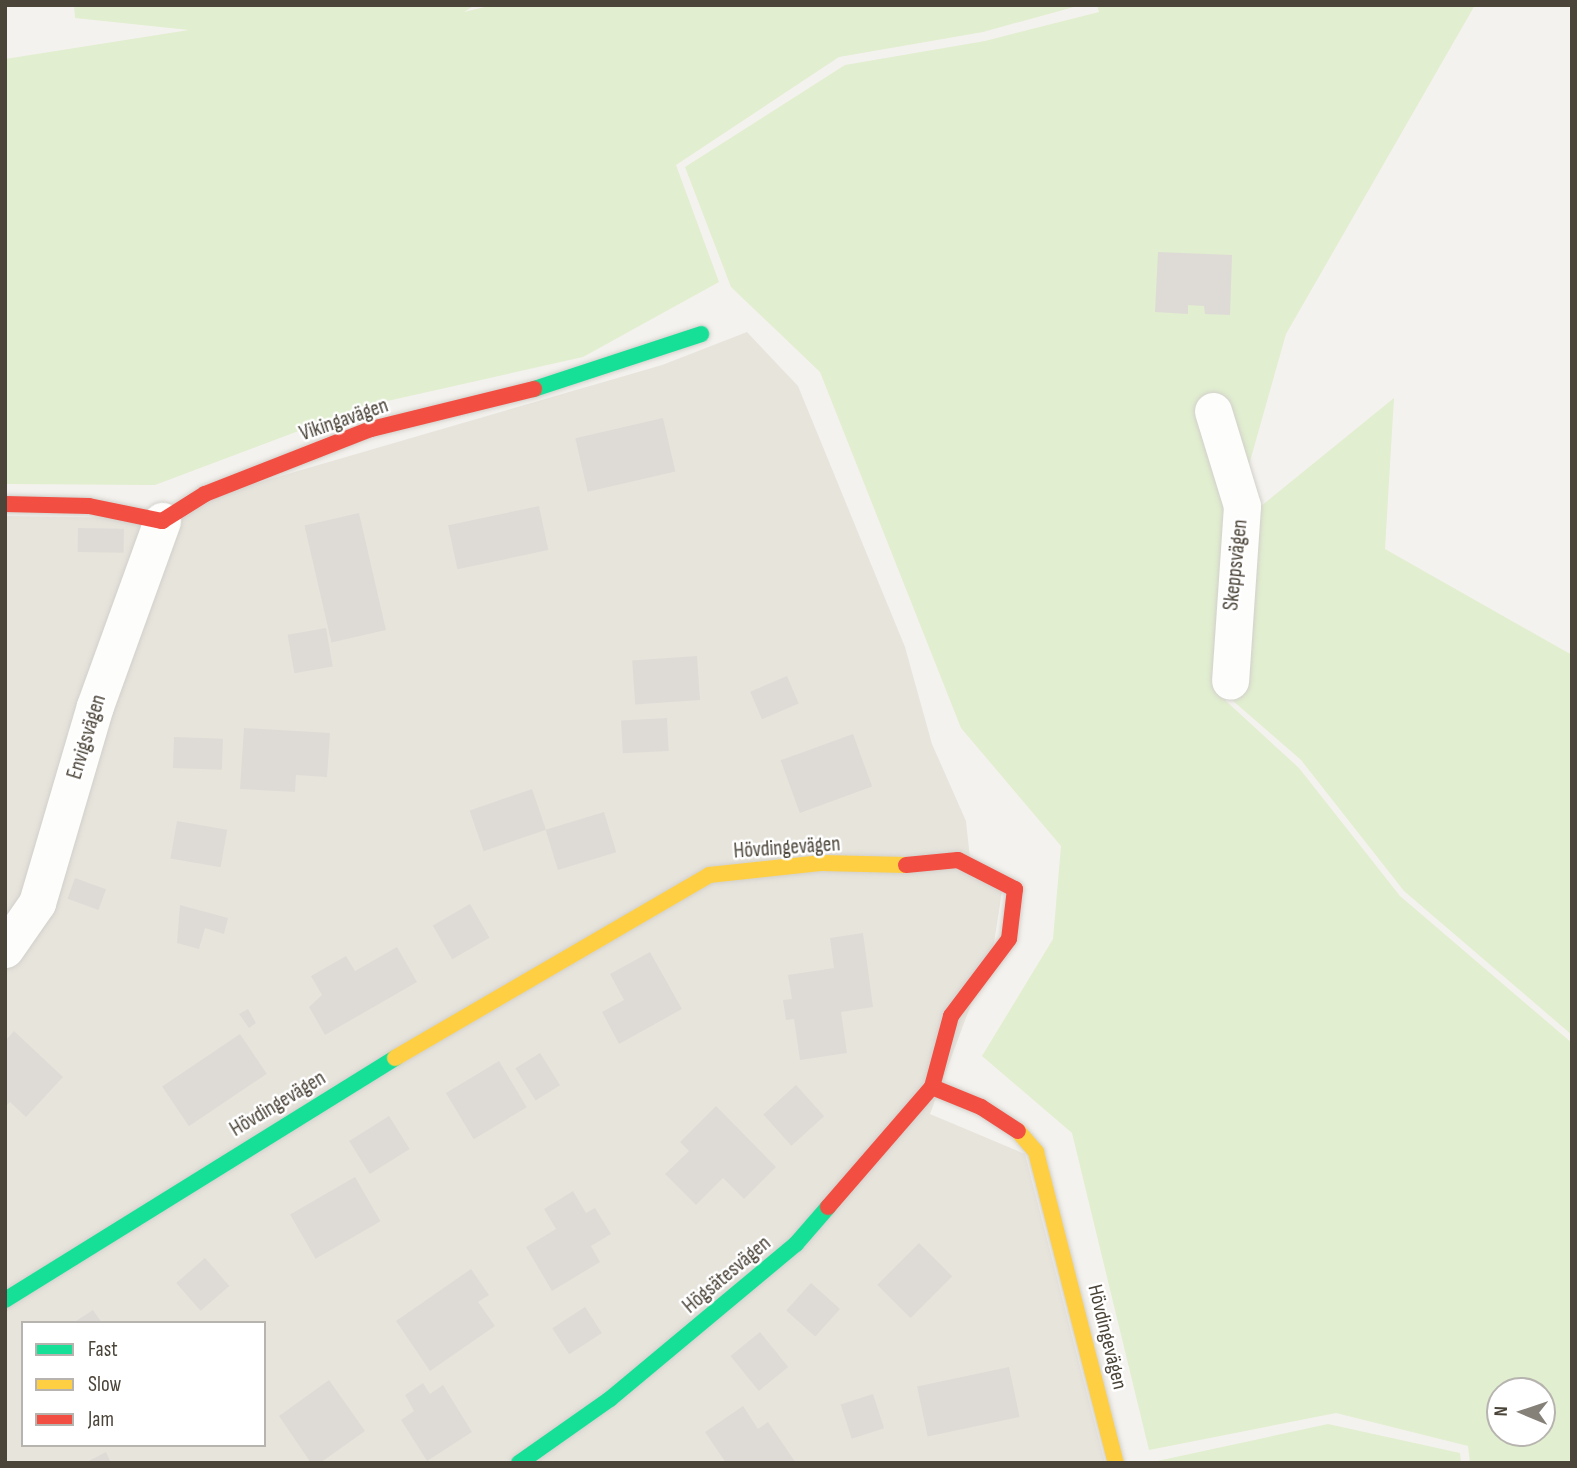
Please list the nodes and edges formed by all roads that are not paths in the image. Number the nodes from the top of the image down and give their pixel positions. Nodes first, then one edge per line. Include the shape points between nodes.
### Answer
1 (701, 334) dead end
2 (1213, 411) dead end
3 (5, 504) edge
4 (162, 521) junction
5 (1230, 681) dead end
6 (5, 948) edge
7 (932, 1087) junction
8 (5, 1300) edge
9 (519, 1463) edge
10 (1116, 1463) edge

1 - 4 street, Vikingavägen via 563,382 371,429 205,494
2 - 5 street, Skeppsvägen via 1242,506
3 - 4 street via 89,506
4 - 6 street, Envigsvägen via 95,706 37,902
7 - 8 street, Hövdingevägen via 951,1016 1009,939 1015,889 958,860 891,867 822,863 709,875 353,1083
7 - 9 street, Högsätesvägen via 796,1244 610,1399
7 - 10 street, Hövdingevägen via 981,1107 1022,1134 1036,1152

